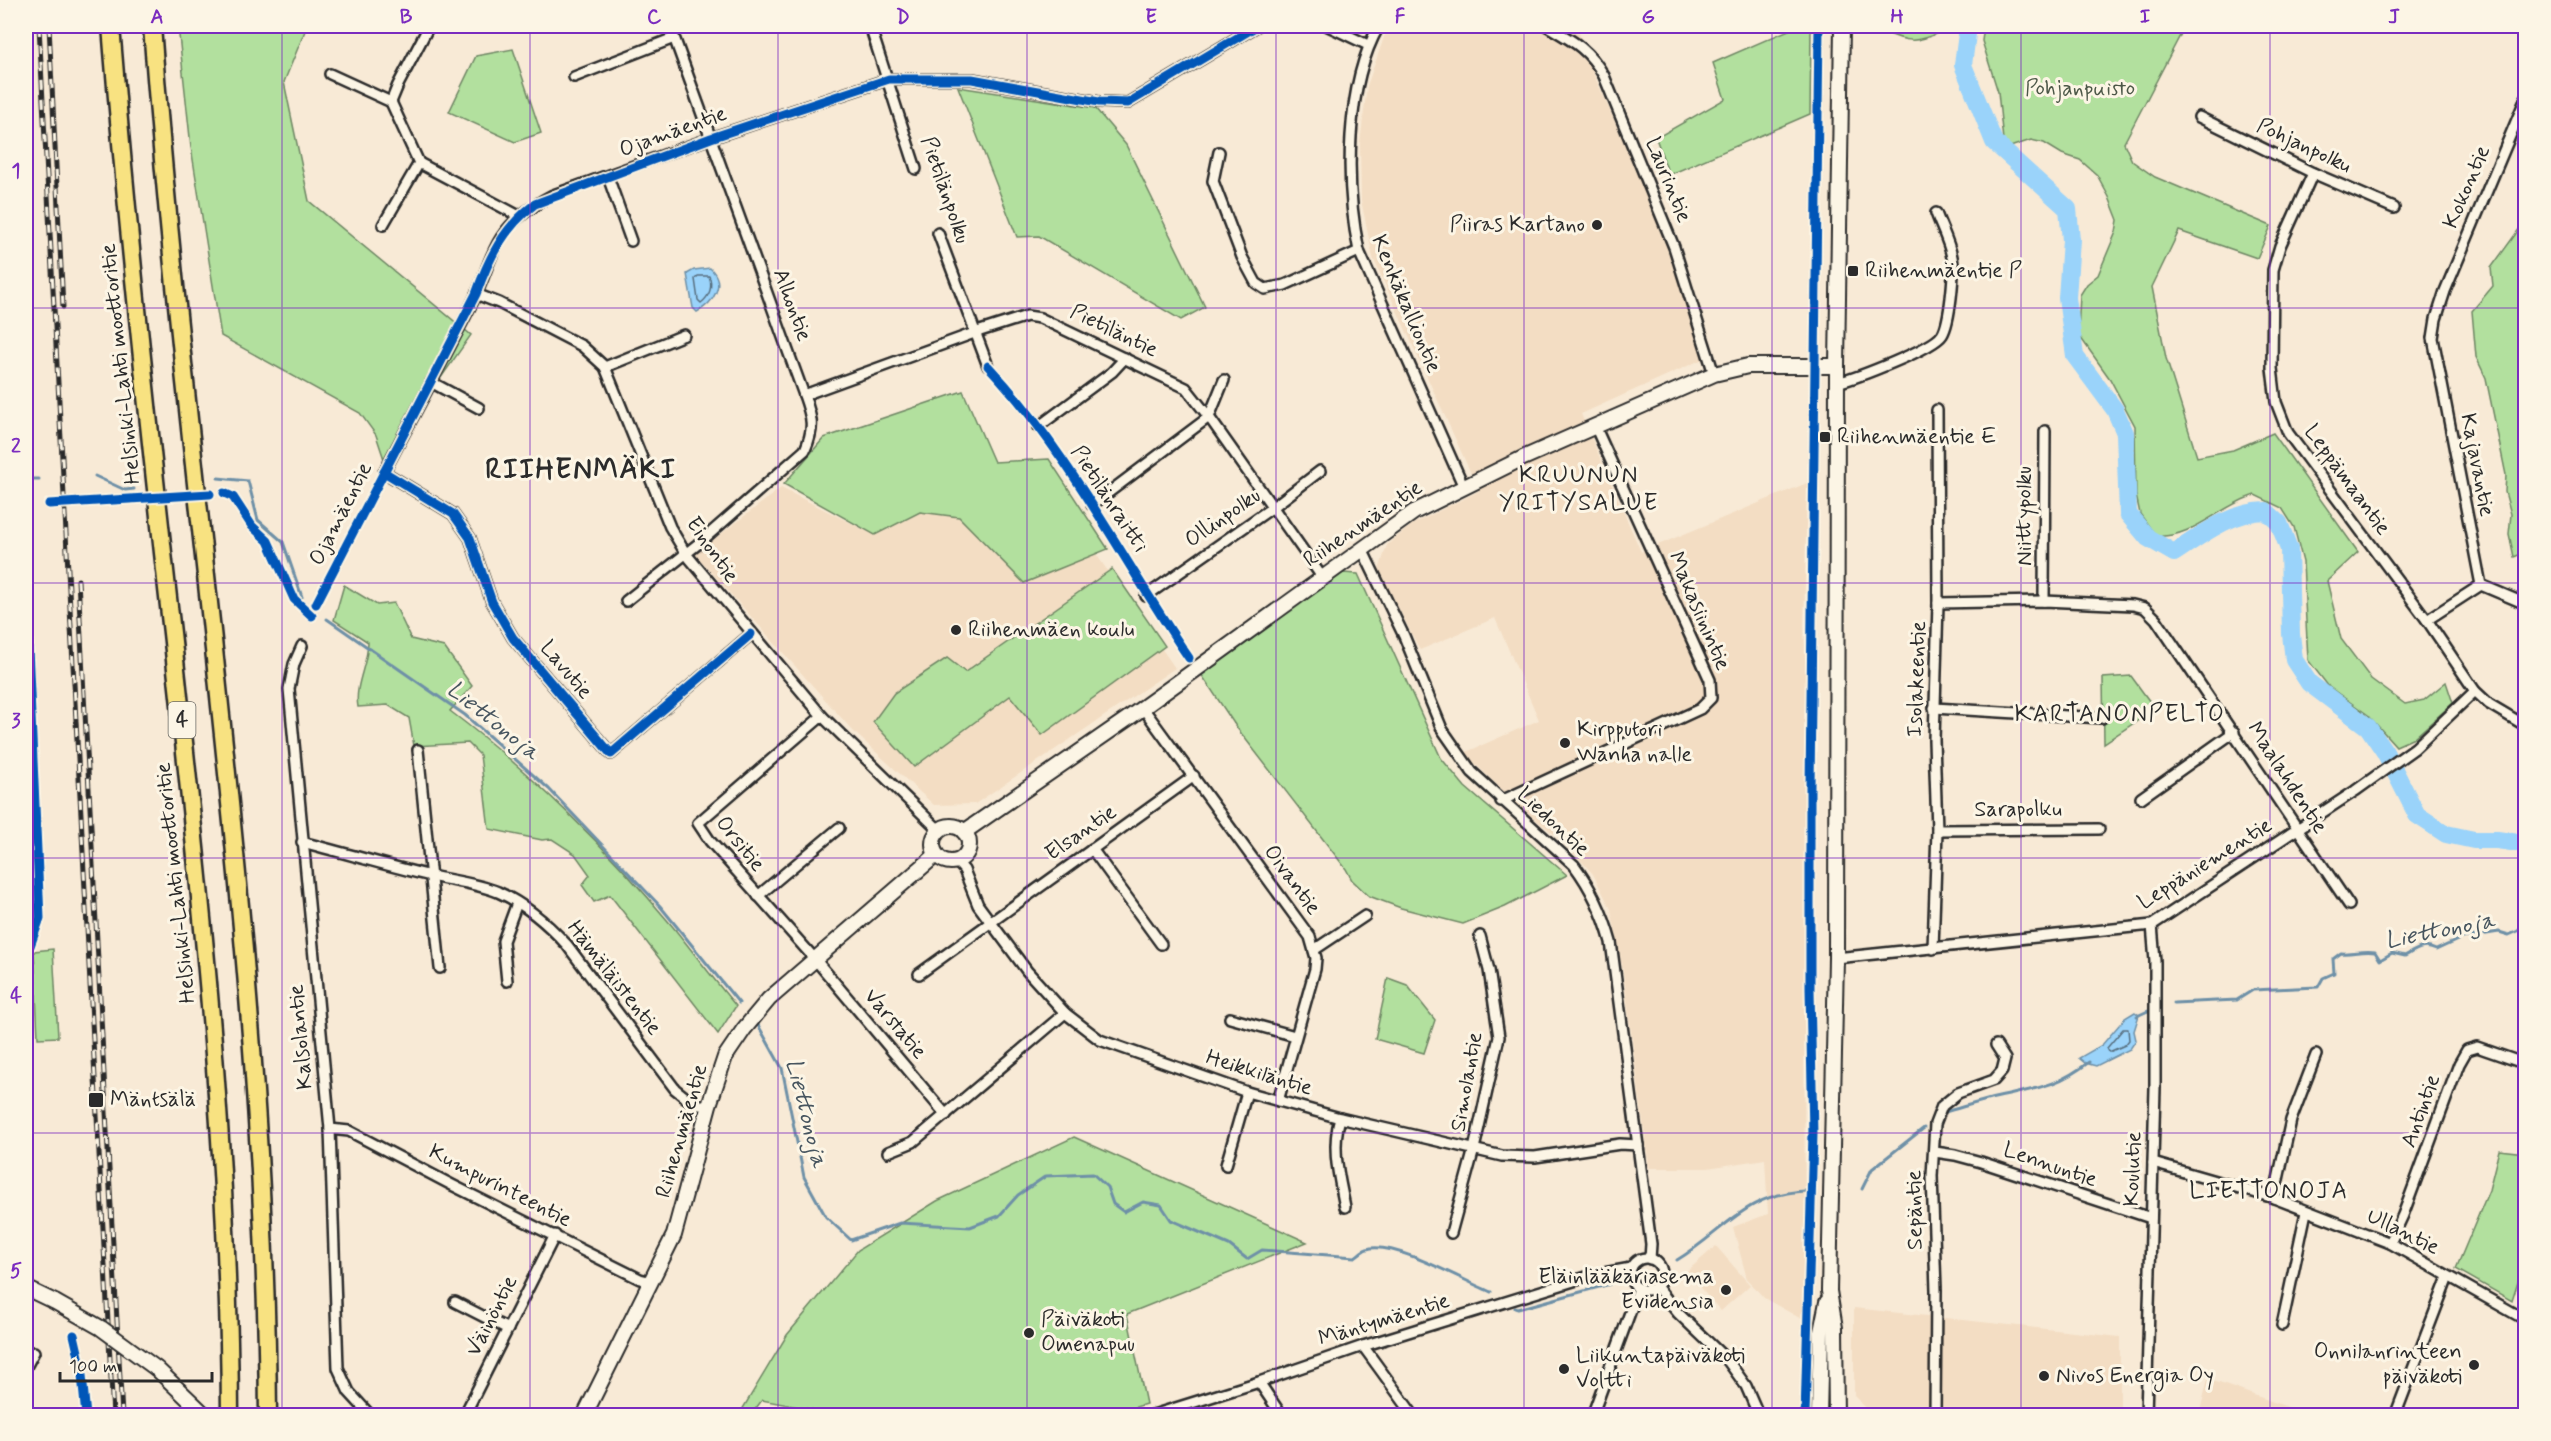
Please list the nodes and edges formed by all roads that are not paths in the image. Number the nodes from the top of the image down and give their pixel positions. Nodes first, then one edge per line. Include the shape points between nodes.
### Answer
1 (111, 26) edge
2 (152, 26) edge
3 (429, 26) edge
4 (670, 26) edge
5 (870, 26) edge
6 (1257, 26) edge
7 (1328, 26) edge
8 (1379, 26) edge
9 (1547, 26) edge
10 (1842, 26) edge
11 (674, 38) junction
12 (1368, 45) junction
13 (330, 74) dead end
14 (574, 77) dead end
15 (889, 79) junction
16 (2526, 98) edge
17 (392, 102) junction
18 (2199, 117) dead end
19 (711, 138) junction
20 (1219, 152) dead end
21 (419, 163) junction
22 (916, 169) dead end
23 (2313, 173) junction
24 (608, 177) junction
25 (2394, 208) dead end
26 (1936, 213) dead end
27 (519, 216) junction
28 (383, 225) dead end
29 (938, 232) dead end
30 (631, 241) dead end
31 (1359, 251) junction
32 (2445, 291) joint
33 (476, 294) junction
34 (977, 332) junction
35 (684, 335) dead end
36 (1125, 358) junction
37 (988, 366) dead end
38 (1837, 366) junction
39 (605, 367) junction
40 (1714, 375) junction
41 (1224, 380) dead end
42 (431, 382) junction
43 (1837, 383) junction
44 (804, 395) junction
45 (479, 408) dead end
46 (1937, 410) dead end
47 (1209, 417) junction
48 (1038, 426) dead end
49 (1595, 426) junction
50 (2045, 431) dead end
51 (1320, 471) dead end
52 (384, 472) joint
53 (1463, 486) junction
54 (1092, 505) dead end
55 (1273, 507) junction
56 (1362, 549) junction
57 (686, 554) junction
58 (1322, 577) junction
59 (2481, 585) junction
60 (1146, 596) dead end
61 (626, 601) dead end
62 (2044, 601) junction
63 (1938, 603) junction
64 (2526, 604) edge
65 (2427, 620) junction
66 (751, 634) junction
67 (302, 646) dead end
68 (2475, 691) junction
69 (1143, 708) junction
70 (1934, 708) junction
71 (822, 716) junction
72 (2102, 718) dead end
73 (2526, 726) edge
74 (2234, 732) junction
75 (418, 750) dead end
76 (1194, 776) junction
77 (2141, 798) dead end
78 (1501, 801) junction
79 (839, 828) dead end
80 (2099, 829) dead end
81 (939, 830) junction
82 (1937, 830) junction
83 (2297, 830) junction
84 (964, 832) junction
85 (302, 842) junction
86 (1092, 849) junction
87 (936, 855) junction
88 (957, 861) junction
89 (432, 876) junction
90 (758, 896) junction
91 (517, 903) junction
92 (2349, 905) dead end
93 (1365, 916) dead end
94 (990, 921) junction
95 (2152, 925) junction
96 (1480, 936) dead end
97 (1161, 944) dead end
98 (1933, 949) junction
99 (1314, 950) junction
100 (814, 958) junction
101 (1836, 958) junction
102 (440, 968) dead end
103 (919, 974) dead end
104 (507, 981) dead end
105 (1065, 1013) junction
106 (1230, 1018) dead end
107 (1295, 1035) junction
108 (1996, 1045) dead end
109 (2316, 1055) dead end
110 (2526, 1064) edge
111 (1247, 1092) junction
112 (1278, 1101) junction
113 (709, 1105) junction
114 (946, 1115) junction
115 (1340, 1118) junction
116 (330, 1129) junction
117 (1638, 1145) junction
118 (1474, 1149) junction
119 (888, 1152) dead end
120 (1935, 1152) junction
121 (2153, 1163) junction
122 (1226, 1165) dead end
123 (2274, 1198) junction
124 (1345, 1207) dead end
125 (2306, 1212) junction
126 (2151, 1218) junction
127 (1451, 1233) dead end
128 (555, 1235) junction
129 (2390, 1243) junction
130 (1650, 1259) junction
131 (1631, 1268) junction
132 (2448, 1277) junction
133 (652, 1282) junction
134 (1656, 1286) junction
135 (26, 1288) edge
136 (1639, 1288) junction
137 (1829, 1291) junction
138 (455, 1302) dead end
139 (2526, 1320) edge
140 (2282, 1324) dead end
141 (508, 1329) junction
142 (1363, 1346) junction
143 (34, 1352) dead end
144 (26, 1367) edge
145 (1259, 1382) junction
146 (206, 1416) edge
147 (230, 1416) edge
148 (268, 1416) edge
149 (371, 1416) edge
150 (464, 1416) edge
151 (584, 1416) edge
152 (1149, 1416) edge
153 (1282, 1416) edge
154 (1414, 1416) edge
155 (1592, 1416) edge
156 (1759, 1416) edge
157 (1820, 1416) edge
158 (1836, 1416) edge
159 (1935, 1416) edge
160 (2146, 1416) edge
161 (2396, 1416) edge

1 - 147 highway, Helsinki-Lahti moottoritie / 4 via 123,177 210,1002 228,1309
2 - 148 highway, 4 via 173,284 247,972 263,1212
3 - 17 street
4 - 11 street, Alhontie
5 - 15 street, Pietilänpolku
6 - 15 street, Ojamäentie via 1128,103 1099,102 972,79
7 - 12 street
8 - 12 street, Kenkäkalliontie
9 - 40 street, Laurintie via 1594,58 1604,76 1674,247
10 - 38 street
11 - 14 street
11 - 19 street, Alhontie
12 - 31 street, Kenkäkalliontie via 1356,102 1349,177
13 - 17 street
15 - 19 street, Ojamäentie
15 - 22 street, Pietilänpolku
16 - 32 street, Kokontie
17 - 21 street
18 - 23 street, Pohjanpolku
19 - 24 street, Ojamäentie
19 - 44 street, Alhontie
20 - 31 street via 1213,181 1256,283 1265,289 1285,285
21 - 27 street
21 - 28 street
23 - 25 street, Pohjanpolku
23 - 65 street, Leppämaantie via 2272,270 2276,402 2288,433
24 - 27 street, Ojamäentie via 553,195
24 - 30 street
26 - 43 street via 1953,258 1943,333 1929,345
27 - 33 street, Ojamäentie via 501,238
29 - 34 street, Pietilänpolku
31 - 53 street, Kenkäkalliontie
32 - 59 street, Kajavantie via 2433,338
33 - 39 street, Einontie via 582,346
33 - 42 street, Ojamäentie
34 - 36 street, Pietiläntie via 1027,316 1040,318
34 - 37 street, Pietilänpolku
34 - 44 street, Pietiläntie
35 - 39 street
36 - 47 street, Pietiläntie via 1186,388
36 - 48 street via 1112,372
38 - 40 street, Riihenmäentie via 1748,366
38 - 43 street
39 - 57 street, Einontie via 670,527
40 - 49 street, Riihenmäentie
41 - 47 street
42 - 45 street
42 - 52 street, Ojamäentie
43 - 101 street
44 - 57 street, Alhontie via 812,419 805,450
46 - 63 street, Isolakeentie
47 - 54 street
47 - 55 street, Pietiläntie
49 - 53 street, Riihenmäentie
49 - 78 street, Makasiinintie via 1710,680 1711,698 1700,709
50 - 62 street, Niittypolku
51 - 55 street, Ollinpolku
52 - 66 street, Lavutie via 453,514 470,538 492,602 513,638 610,754
53 - 56 street, Riihenmäentie via 1414,512
55 - 58 street, Pietiläntie
55 - 60 street, Ollinpolku
56 - 58 street, Riihenmäentie
56 - 78 street, Liedontie via 1404,636 1442,729 1472,772
57 - 61 street, Alhontie
57 - 66 street, Einontie
58 - 69 street, Riihenmäentie
59 - 64 street
59 - 65 street
62 - 63 street, Maalahdentie
62 - 74 street, Maalahdentie via 2145,608
63 - 70 street, Isolakeentie
65 - 68 street, Leppämaantie
66 - 71 street, Einontie
67 - 85 street, Kalsolantie via 289,689
68 - 73 street, Leppämaantie
68 - 83 street, Leppäniementie via 2415,748
69 - 76 street, Oivantie
69 - 84 street, Riihenmäentie
70 - 72 street
70 - 82 street, Isolakeentie
71 - 81 street, Einontie
71 - 90 street, Orsitie via 698,823
74 - 77 street
74 - 83 street, Maalahdentie
75 - 89 street
76 - 86 street, Elsantie
76 - 99 street, Oivantie via 1310,937
78 - 117 street, Liedontie via 1575,865 1605,920
79 - 90 street
80 - 82 street, Sarapolku
81 - 84 street via 952,826
81 - 87 street via 933,839
82 - 98 street, Isolakeentie
83 - 92 street, Maalahdentie
83 - 95 street, Leppäniementie
84 - 88 street via 969,848
85 - 89 street, Hämäläistentie
85 - 116 street, Kalsolantie
86 - 94 street, Elsantie
86 - 97 street
87 - 88 street via 945,862
87 - 100 street, Riihenmäentie
88 - 94 street, Heikkiläntie
89 - 91 street, Hämäläistentie via 477,885
89 - 102 street
90 - 100 street, Orsitie
91 - 104 street via 503,941
91 - 113 street, Hämäläistentie via 567,945 675,1089 695,1105
93 - 99 street
94 - 103 street, Elsantie
94 - 105 street, Heikkiläntie
95 - 98 street, Leppäniementie
95 - 121 street, Koulutie
96 - 118 street, Simolantie via 1499,1037
98 - 101 street, Leppäniementie
99 - 107 street, Oivantie via 1315,969
100 - 113 street, Riihenmäentie via 744,1029 725,1057
100 - 114 street, Varstatie
101 - 137 street
105 - 111 street, Heikkiläntie via 1100,1040
105 - 114 street
106 - 107 street
107 - 112 street, Oivantie
108 - 120 street, Sepäntie via 2005,1059 2002,1071 1994,1080 1958,1093 1942,1106 1935,1124
109 - 123 street via 2291,1120
110 - 129 street, Antintie via 2477,1047 2467,1050
111 - 112 street, Heikkiläntie
111 - 122 street
112 - 115 street, Heikkiläntie
113 - 133 street, Riihenmäentie via 674,1235
114 - 119 street via 913,1142
115 - 118 street, Heikkiläntie
115 - 124 street via 1335,1135 1335,1161
116 - 128 street, Kumpurinteentie via 349,1131
116 - 149 street, Kalsolantie via 338,1368 348,1392
117 - 118 street, Heikkiläntie via 1620,1144 1535,1157 1502,1156
117 - 130 street, Liedontie via 1652,1244
118 - 127 street, Simolantie
120 - 126 street, Lennuntie via 1981,1162
120 - 159 street, Sepäntie
121 - 123 street, Ullantie
121 - 126 street, Koulutie
123 - 125 street, Ullantie
125 - 129 street, Ullantie
125 - 140 street
126 - 160 street, Koulutie
128 - 133 street, Kumpurinteentie
128 - 141 street, Väinöntie
129 - 132 street, Ullantie
130 - 131 street via 1641,1259
130 - 134 street via 1662,1273
131 - 136 street via 1632,1282
131 - 142 street, Mäntymäentie via 1593,1275
132 - 139 street, Ullantie
132 - 161 street
133 - 151 street, Riihenmäentie
134 - 136 street via 1648,1290
134 - 156 street via 1728,1361 1746,1386
135 - 146 street, bridge via 101,1328 158,1369
136 - 155 street
137 - 157 street via 1821,1332
137 - 158 street
138 - 141 street
141 - 150 street, Väinöntie
142 - 145 street, Mäntymäentie
142 - 154 street
143 - 144 street
145 - 152 street, Mäntymäentie
145 - 153 street

